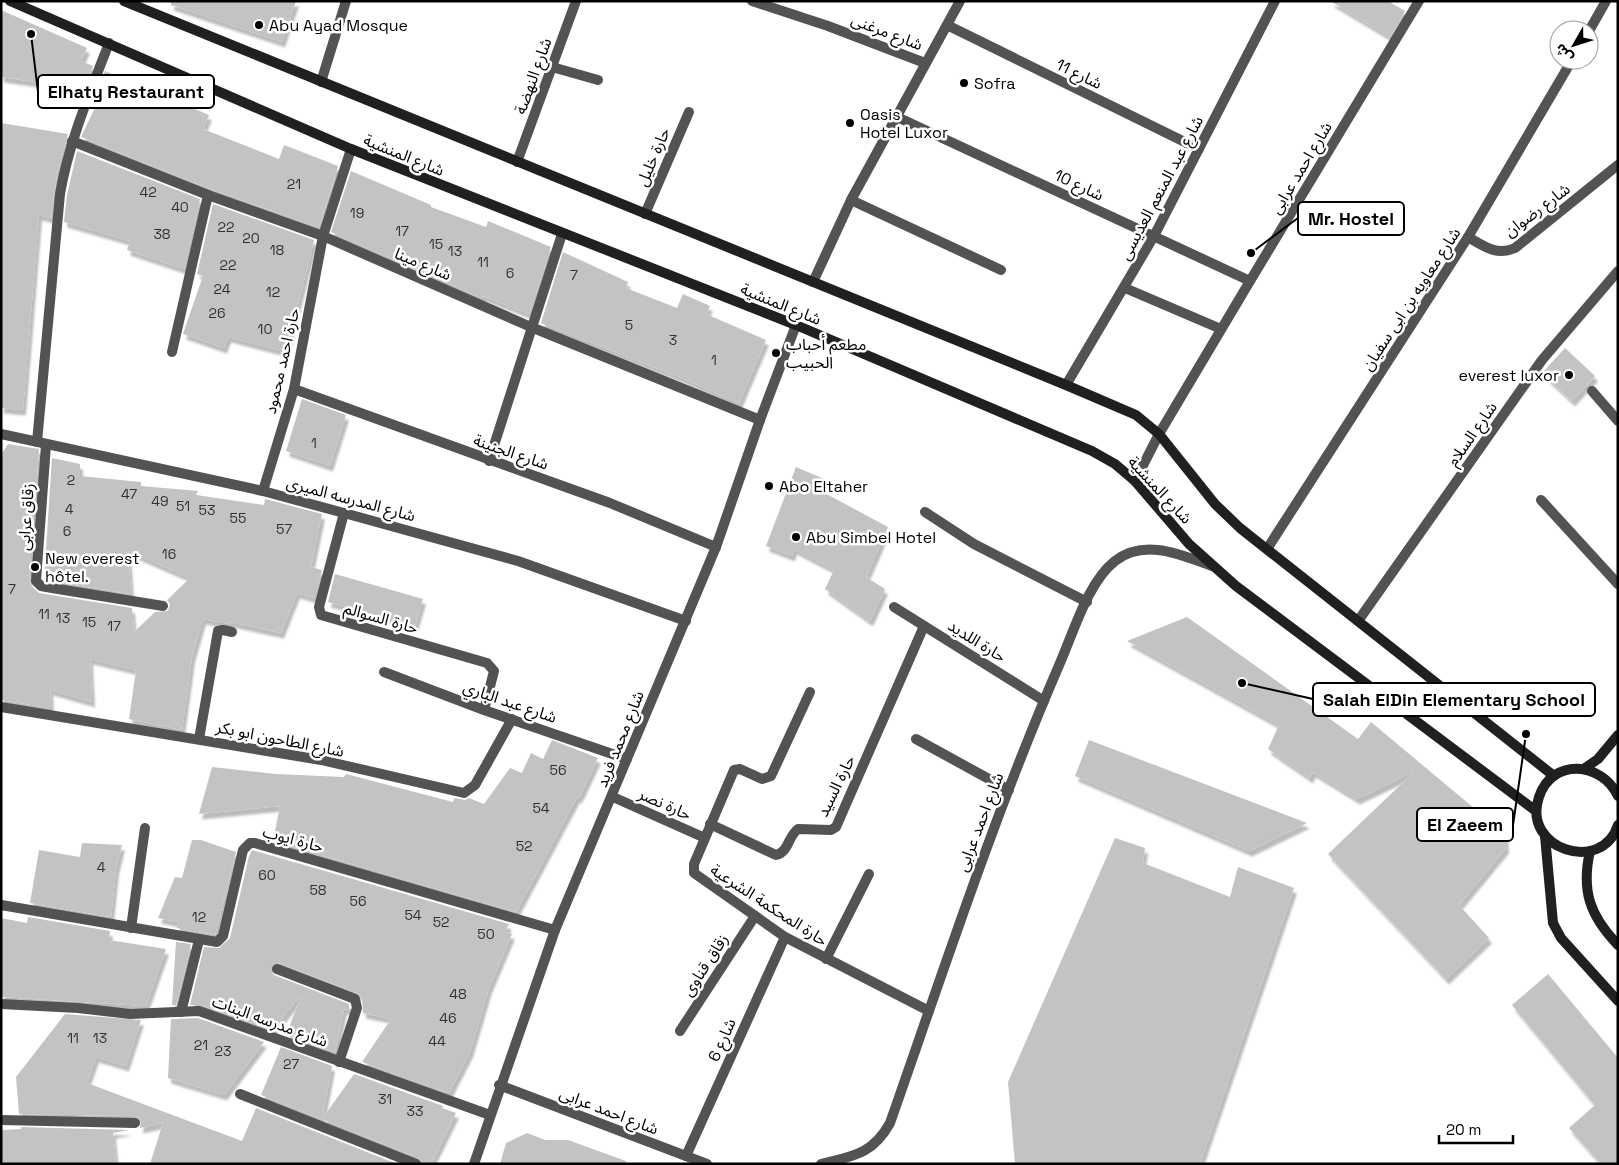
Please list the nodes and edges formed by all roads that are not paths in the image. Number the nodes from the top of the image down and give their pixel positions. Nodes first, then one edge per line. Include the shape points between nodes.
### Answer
1 (10, 1) edge
2 (124, 1) edge
3 (346, 1) edge
4 (576, 1) edge
5 (752, 1) edge
6 (960, 1) edge
7 (1275, 1) edge
8 (1419, 1) edge
9 (1606, 1) edge
10 (1595, 20) edge
11 (947, 24) junction
12 (109, 43) junction
13 (925, 63) junction
14 (552, 67) junction
15 (1566, 70) edge
16 (598, 80) dead end
17 (321, 82) junction
18 (689, 112) dead end
19 (896, 116) junction
20 (72, 141) junction
21 (351, 149) junction
22 (1199, 150) junction
23 (517, 162) junction
24 (1618, 165) edge
25 (208, 195) junction
26 (851, 200) junction
27 (645, 214) junction
28 (562, 234) junction
29 (322, 236) junction
30 (1154, 236) junction
31 (1468, 238) junction
32 (1001, 270) dead end
33 (1618, 271) edge
34 (1250, 281) junction
35 (814, 282) junction
36 (1125, 288) junction
37 (796, 326) junction
38 (531, 327) junction
39 (1221, 329) junction
40 (172, 352) dead end
41 (1066, 385) junction
42 (294, 389) junction
43 (1592, 391) dead end
44 (760, 420) junction
45 (1618, 421) edge
46 (1, 434) edge
47 (1159, 434) junction
48 (42, 443) junction
49 (489, 461) junction
50 (1135, 481) junction
51 (263, 491) junction
52 (1541, 500) dead end
53 (925, 512) dead end
54 (344, 513) junction
55 (716, 547) junction
56 (1267, 548) junction
57 (1212, 566) junction
58 (1618, 584) edge
59 (1087, 602) junction
60 (163, 606) dead end
61 (894, 607) dead end
62 (686, 621) junction
63 (1358, 621) junction
64 (924, 626) junction
65 (232, 632) dead end
66 (384, 672) dead end
67 (810, 692) dead end
68 (1044, 701) junction
69 (1, 707) edge
70 (484, 710) junction
71 (512, 718) junction
72 (1618, 735) edge
73 (199, 739) junction
74 (916, 739) dead end
75 (627, 759) junction
76 (1585, 768) junction
77 (1554, 776) junction
78 (1009, 790) junction
79 (1618, 796) edge
80 (613, 797) junction
81 (1536, 811) junction
82 (710, 824) junction
83 (1618, 825) edge
84 (145, 828) dead end
85 (1545, 836) junction
86 (705, 838) junction
87 (1590, 851) junction
88 (869, 874) dead end
89 (1, 905) edge
90 (755, 916) junction
91 (131, 928) junction
92 (555, 930) junction
93 (786, 937) junction
94 (199, 940) junction
95 (1618, 945) edge
96 (826, 959) junction
97 (277, 969) dead end
98 (1618, 1001) edge
99 (1, 1004) edge
100 (929, 1011) junction
101 (181, 1012) junction
102 (680, 1031) dead end
103 (339, 1062) junction
104 (499, 1086) junction
105 (240, 1094) dead end
106 (490, 1115) junction
107 (1, 1120) edge
108 (135, 1123) dead end
109 (686, 1156) junction
110 (416, 1164) edge
111 (474, 1164) edge
112 (707, 1164) edge
113 (821, 1164) edge

1 - 12 main road, شارع المنشية
2 - 17 main road, شارع المنشية
3 - 17 street
4 - 14 street, شارع النهضة
5 - 13 street, شارع مرغنى
6 - 11 street
7 - 22 street, شارع عبد المنعم العديسى
8 - 34 street, شارع احمد عرابى
9 - 10 street
11 - 13 street
11 - 22 street, شارع 11
12 - 20 street, زقاق عرابى
12 - 21 main road, شارع المنشية
13 - 19 street
14 - 16 street
14 - 23 street, شارع النهضة
15 - 31 street, شارع معاويه بن ابى سفيان
17 - 23 main road, شارع المنشية
18 - 27 street, حارة خليل
19 - 26 street
19 - 30 street, شارع 10
20 - 25 street, شارع مينا
20 - 48 street, زقاق عرابى via 60,194
21 - 28 main road, شارع المنشية
21 - 29 street, حارة احمد محمود
22 - 30 street, شارع عبد المنعم العديسى
23 - 27 main road, شارع المنشية
24 - 31 street, شارع رضوان via 1515,248 1499,252
25 - 29 street, شارع مينا
25 - 40 street
26 - 32 street
26 - 35 street
27 - 35 main road, شارع المنشية
28 - 37 main road, شارع المنشية
28 - 38 street
29 - 38 street, شارع مينا
29 - 42 street, حارة احمد محمود
30 - 34 street, شارع 10
30 - 36 street, شارع عبد المنعم العديسى
31 - 56 street, شارع معاويه بن ابى سفيان
33 - 63 street, شارع السلام via 1542,360
34 - 39 street, شارع احمد عرابى
35 - 41 main road, شارع المنشية
36 - 39 street
36 - 41 street, شارع عبد المنعم العديسى
37 - 44 street, شارع محمد فريد
37 - 50 main road, شارع المنشية via 1092,451
38 - 44 street, شارع مينا
38 - 49 street
39 - 47 street, شارع احمد عرابى
41 - 47 main road, شارع المنشية via 1136,415
42 - 49 street, شارع الجنينة
42 - 51 street, حارة احمد محمود
43 - 45 street
44 - 55 street, شارع محمد فريد
46 - 48 street, شارع المدرسه الميرى
47 - 50 street, شارع احمد عرابى
47 - 56 main road, شارع المنشية via 1215,504
48 - 51 street, شارع المدرسه الميرى
48 - 60 street, زقاق عرابى via 36,581 41,586
49 - 55 street, شارع الجنينة via 610,504
50 - 57 main road, شارع المنشية
51 - 54 street, شارع المدرسه الميرى
52 - 58 street
53 - 59 street via 974,544
54 - 62 street, شارع المدرسه الميرى via 518,561
54 - 70 street, حارة السوالم via 319,607 321,615 487,663 494,671
55 - 62 street, شارع محمد فريد
56 - 63 main road, شارع المنشية
57 - 59 street, شارع احمد عرابى via 1163,549 1139,550 1116,560 1098,576
57 - 81 main road, شارع المنشية
59 - 68 street, شارع احمد عرابى
61 - 64 street, حارة اللديد
62 - 75 street, شارع محمد فريد
63 - 77 main road, شارع المنشية
64 - 68 street, حارة اللديد
64 - 82 street, حارة السيد via 836,827 832,830 798,829 784,851 776,855
65 - 73 street via 218,631
66 - 70 street, شارع عبد الباري
67 - 82 street, حارة المحكمة الشرعية via 771,776 762,779 740,769 734,770
68 - 78 street, شارع احمد عرابى
69 - 73 street, شارع الطاحون ابو بكر
70 - 71 street, شارع عبد الباري
71 - 73 street, شارع الطاحون ابو بكر via 475,784 464,793 321,760
71 - 75 street, شارع عبد الباري
72 - 76 main road via 1598,759
74 - 78 street
75 - 80 street, شارع محمد فريد
76 - 77 main road via 1569,769
76 - 79 main road via 1600,774 1613,785
77 - 81 main road via 1544,786
78 - 100 street, شارع احمد عرابى via 971,887
80 - 86 street, حارة نصر
80 - 92 street, شارع محمد فريد
81 - 85 main road
82 - 86 street, حارة المحكمة الشرعية
83 - 87 main road via 1605,843
84 - 91 street
85 - 87 main road via 1564,850
85 - 98 main road via 1553,923 1562,938
86 - 90 street, حارة المحكمة الشرعية via 694,864 694,873
87 - 95 main road via 1586,868 1587,891 1594,916
88 - 96 street
89 - 91 street, حارة ايوب
90 - 93 street, حارة المحكمة الشرعية
90 - 102 street, زقاق قناوى
91 - 94 street, حارة ايوب
92 - 94 street, حارة ايوب via 250,843 243,850 223,936 213,943
92 - 104 street, شارع محمد فريد
93 - 96 street, حارة المحكمة الشرعية
93 - 109 street, شارع 6
94 - 101 street
96 - 100 street, حارة المحكمة الشرعية
97 - 103 street via 355,999 357,1008
99 - 101 street, شارع مدرسه البنات via 130,1014
100 - 113 street, شارع احمد عرابى via 882,1138 856,1155
101 - 103 street, شارع مدرسه البنات via 199,1011
103 - 106 street, شارع مدرسه البنات
104 - 106 street, شارع محمد فريد
104 - 109 street, شارع احمد عرابى
105 - 110 street
106 - 111 street, شارع محمد فريد
107 - 108 street
109 - 112 street, شارع احمد عرابى

